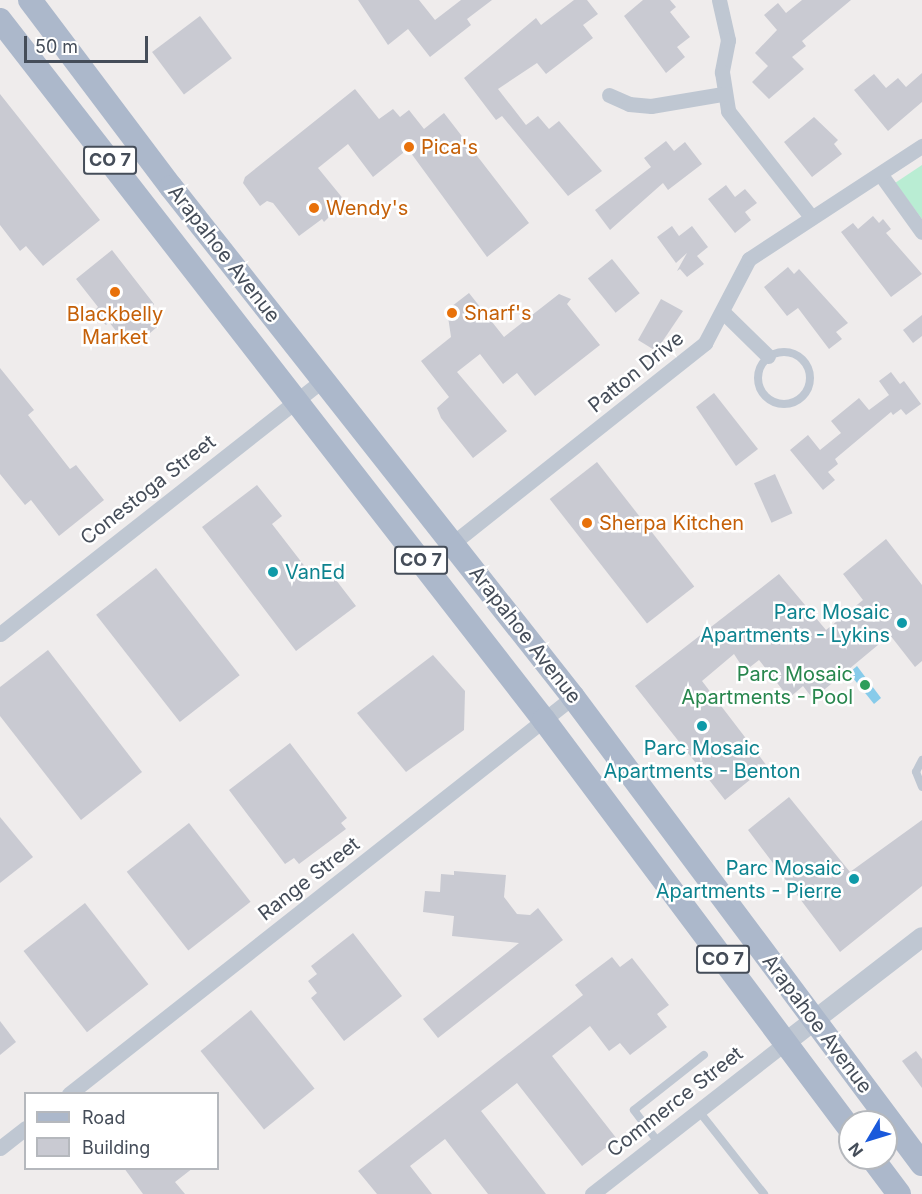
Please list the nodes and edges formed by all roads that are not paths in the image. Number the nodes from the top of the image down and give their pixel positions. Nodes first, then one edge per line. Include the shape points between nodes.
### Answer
1 (30, 0) edge
2 (719, 0) edge
3 (0, 20) edge
4 (723, 94) junction
5 (609, 95) dead end
6 (922, 146) edge
7 (881, 175) junction
8 (811, 217) junction
9 (922, 232) edge
10 (723, 312) junction
11 (768, 356) junction
12 (323, 380) junction
13 (297, 399) junction
14 (453, 543) junction
15 (0, 634) edge
16 (573, 697) junction
17 (544, 720) junction
18 (922, 760) edge
19 (922, 787) edge
20 (922, 937) edge
21 (814, 1020) junction
22 (785, 1042) junction
23 (704, 1055) dead end
24 (72, 1092) edge
25 (698, 1110) junction
26 (838, 1113) edge
27 (24, 1130) edge
28 (658, 1142) junction
29 (0, 1148) edge
30 (922, 1164) edge
31 (881, 1170) edge
32 (592, 1194) edge
33 (764, 1194) edge
34 (899, 1194) edge

1 - 12 main road, Arapahoe Avenue / CO 7
2 - 4 street via 728,40
3 - 13 main road, Arapahoe Avenue / CO 7
4 - 5 street via 651,106 629,104
4 - 8 street via 728,111
6 - 7 street, Patton Drive
7 - 8 street, Patton Drive
7 - 9 street
8 - 10 street, Patton Drive via 748,259
10 - 11 street
10 - 14 street, Patton Drive via 705,343 684,361
11 - 11 lane via 759,369 762,393 775,403 799,400 809,385 808,367 795,354 777,352
12 - 13 street, Conestoga Street
12 - 14 main road, Arapahoe Avenue / CO 7
13 - 15 street, Conestoga Street
13 - 17 main road, Arapahoe Avenue / CO 7
14 - 16 main road, Arapahoe Avenue / CO 7
16 - 17 street, Range Street
16 - 21 main road, Arapahoe Avenue / CO 7
17 - 22 main road, Arapahoe Avenue / CO 7
17 - 24 street, Range Street
18 - 19 lane via 916,772
20 - 21 street
21 - 22 street
21 - 30 main road, Arapahoe Avenue / CO 7
22 - 25 street, Commerce Street
22 - 26 main road, Arapahoe Avenue / CO 7
23 - 28 lane via 634,1110
25 - 28 street, Commerce Street
25 - 33 lane
27 - 29 street
28 - 32 street, Commerce Street
31 - 34 main road

